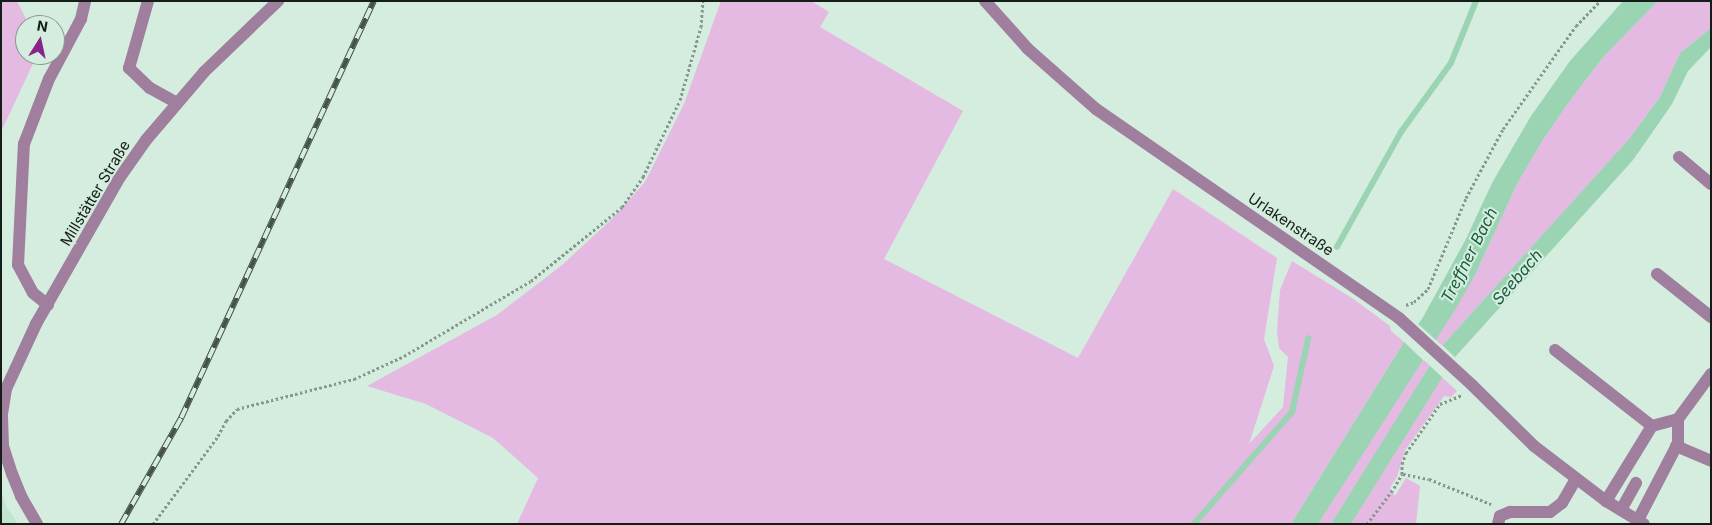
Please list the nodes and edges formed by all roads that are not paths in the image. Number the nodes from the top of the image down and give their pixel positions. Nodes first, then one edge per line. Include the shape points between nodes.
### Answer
1 (85, 1) edge
2 (148, 1) edge
3 (278, 1) edge
4 (985, 1) edge
5 (177, 103) junction
6 (1679, 157) dead end
7 (1711, 184) edge
8 (1658, 274) dead end
9 (48, 304) junction
10 (1711, 317) edge
11 (1555, 350) dead end
12 (1711, 374) edge
13 (4, 391) edge
14 (1678, 419) junction
15 (1652, 426) junction
16 (2, 445) edge
17 (1676, 446) junction
18 (1711, 461) edge
19 (1576, 479) junction
20 (1636, 483) dead end
21 (1606, 502) junction
22 (1621, 510) junction
23 (1641, 522) edge
24 (37, 524) edge
25 (1498, 524) edge

1 - 9 street via 81,19 49,79 24,144 18,266 33,294
2 - 5 street via 129,68 150,88
3 - 5 street, Millstätter Straße via 204,72
4 - 19 street, Urlakenstraße via 1028,49 1096,108 1397,316 1534,446
5 - 9 street, Millstätter Straße via 120,177
6 - 7 street
8 - 10 street
9 - 13 street, Millstätter Straße
11 - 15 street
12 - 14 street
13 - 16 street, Millstätter Straße
14 - 15 street
14 - 17 street, Urlakenstraße
15 - 21 street
16 - 24 street, Millstätter Straße via 21,496
17 - 18 street
17 - 23 street, Urlakenstraße
19 - 21 street, Urlakenstraße
19 - 25 street via 1562,503 1550,512 1510,512 1500,516
20 - 22 street
21 - 22 street, Urlakenstraße
22 - 23 street, Urlakenstraße

